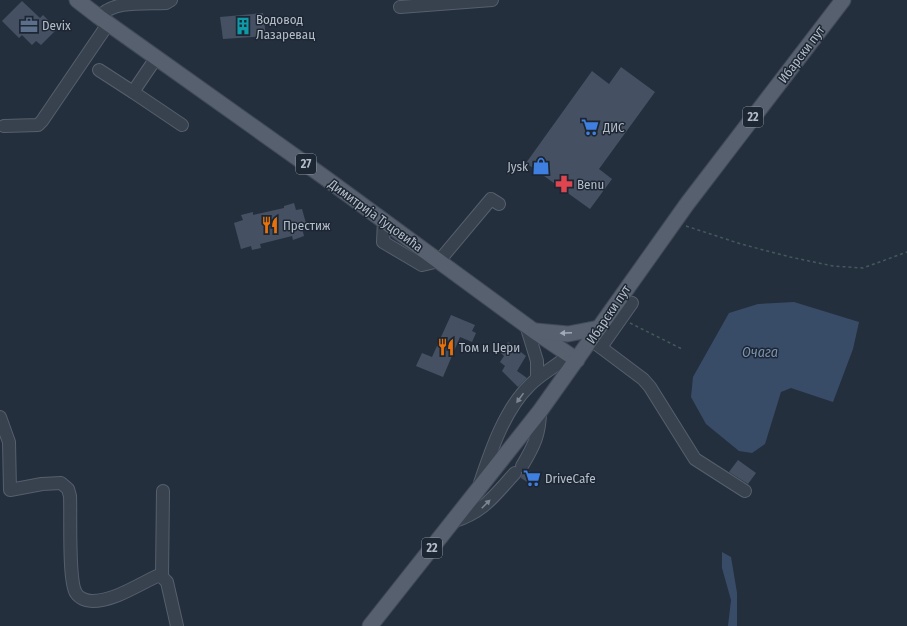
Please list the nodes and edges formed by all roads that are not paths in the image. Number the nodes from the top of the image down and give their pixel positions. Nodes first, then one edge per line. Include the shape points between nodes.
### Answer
1 (77, 0) edge
2 (170, 0) edge
3 (492, 0) edge
4 (843, 0) edge
5 (432, 2) edge
6 (400, 8) dead end
7 (103, 21) junction
8 (156, 58) junction
9 (99, 70) dead end
10 (133, 92) junction
11 (182, 125) dead end
12 (4, 126) dead end
13 (499, 204) dead end
14 (439, 262) junction
15 (632, 303) dead end
16 (530, 328) junction
17 (597, 338) junction
18 (573, 357) junction
19 (537, 378) junction
20 (540, 411) junction
21 (0, 417) edge
22 (478, 489) junction
23 (5, 491) edge
24 (163, 491) dead end
25 (745, 491) dead end
26 (452, 522) junction
27 (162, 577) junction
28 (177, 626) edge
29 (370, 626) edge

1 - 7 main road, Димитрија Туцовића / 27
2 - 7 street via 166,3 118,5 105,10
3 - 5 street
4 - 17 main road, Ибарски пут / 22 via 675,222
5 - 6 street
7 - 8 main road, Димитрија Туцовића / 27
7 - 12 street via 42,121 38,125
8 - 10 street
8 - 14 main road, Димитрија Туцовића / 27
9 - 10 street
10 - 11 street
13 - 14 street via 491,198
14 - 16 main road, Димитрија Туцовића / 27
15 - 17 street via 621,318
17 -> 16 main road
16 - 18 main road, Димитрија Туцовића / 27
16 - 19 street
17 - 18 main road, Ибарски пут / 22
17 - 25 street via 650,387 694,459
18 - 19 street
18 - 20 main road, Ибарски пут / 22
19 -> 22 street via 512,408 492,448
20 - 22 main road, Ибарски пут / 22
26 -> 20 street via 484,508 519,470 537,437
21 - 23 street via 9,442
22 - 26 main road, Ибарски пут / 22
23 - 27 street via 61,483 68,489 72,577 76,593 82,599 91,601 109,598 157,576
24 - 27 street
26 - 29 main road, Ибарски пут / 22
27 - 28 street via 167,582

